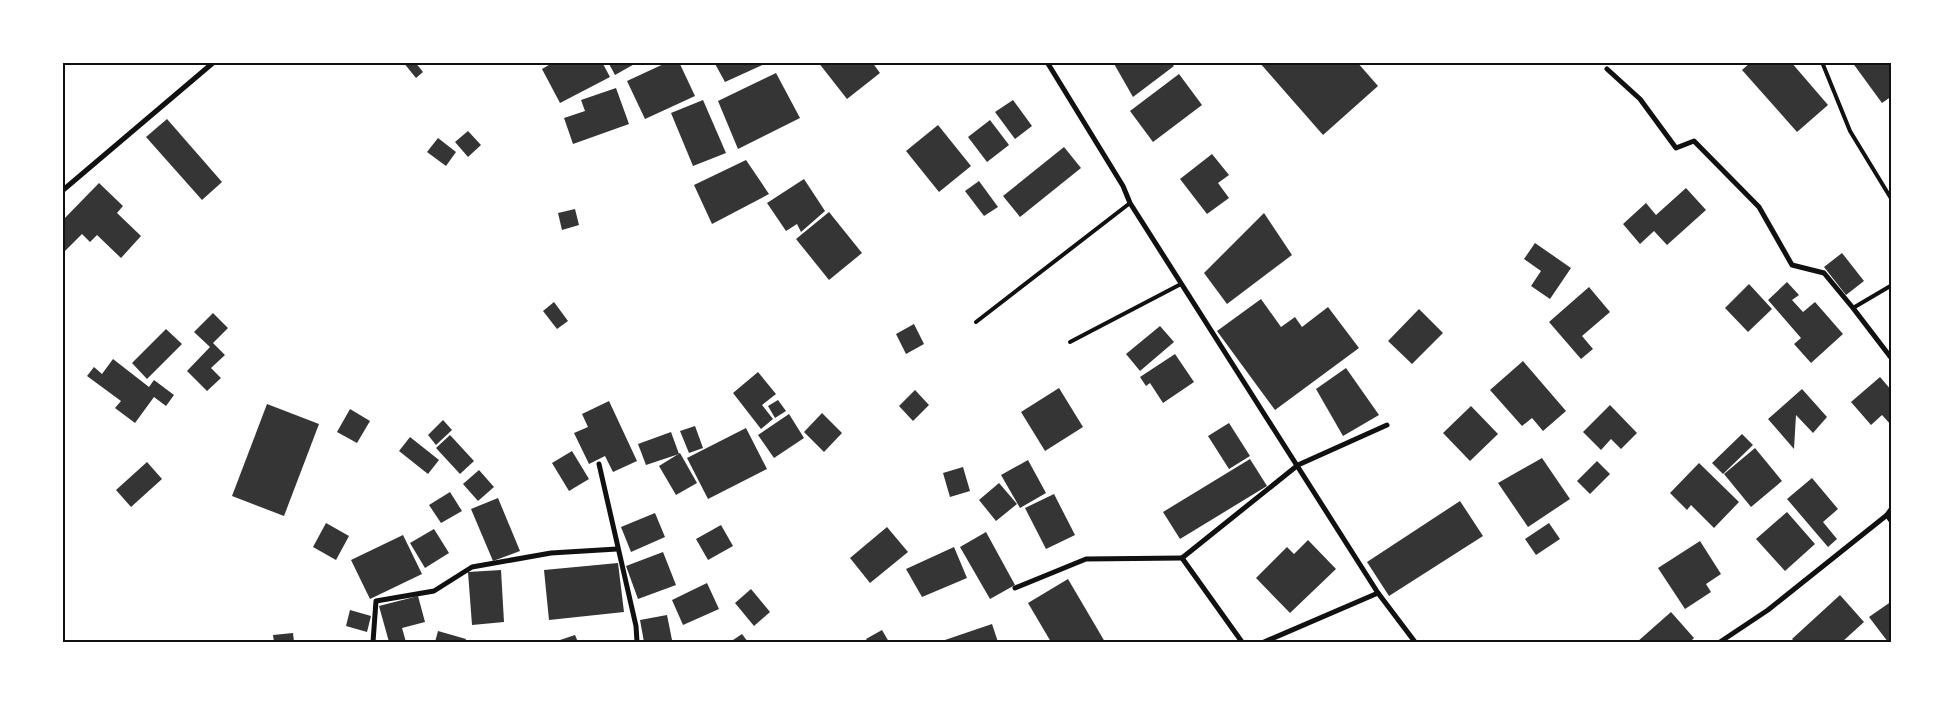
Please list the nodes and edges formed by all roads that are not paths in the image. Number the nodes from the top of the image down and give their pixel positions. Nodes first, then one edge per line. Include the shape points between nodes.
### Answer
1 (214, 62) edge
2 (1047, 62) edge
3 (1822, 62) edge
4 (1607, 69) dead end
5 (62, 191) edge
6 (1892, 200) edge
7 (1130, 203) junction
8 (1181, 284) junction
9 (1892, 285) edge
10 (1853, 308) junction
11 (976, 322) dead end
12 (1070, 342) dead end
13 (1892, 359) edge
14 (1387, 425) dead end
15 (599, 464) dead end
16 (1298, 465) junction
17 (1892, 508) edge
18 (1887, 514) junction
19 (1892, 522) edge
20 (617, 549) junction
21 (1182, 558) junction
22 (1015, 588) dead end
23 (1378, 593) junction
24 (373, 642) edge
25 (637, 642) edge
26 (1242, 642) edge
27 (1264, 642) edge
28 (1415, 642) edge
29 (1720, 642) edge

1 - 5 street
2 - 7 street via 1123,186
3 - 6 lane via 1850,131
4 - 10 street via 1640,100 1676,148 1694,141 1759,207 1792,265 1824,273
7 - 8 street
7 - 11 lane
8 - 12 lane
8 - 16 street
9 - 10 lane
10 - 13 street
14 - 16 street
15 - 20 street
16 - 21 street
16 - 23 street
17 - 18 street
18 - 19 street
18 - 29 street via 1768,610
20 - 24 street via 551,553 472,568 434,591 376,601
20 - 25 street
21 - 22 street via 1086,559
21 - 26 street
23 - 27 street
23 - 28 street

